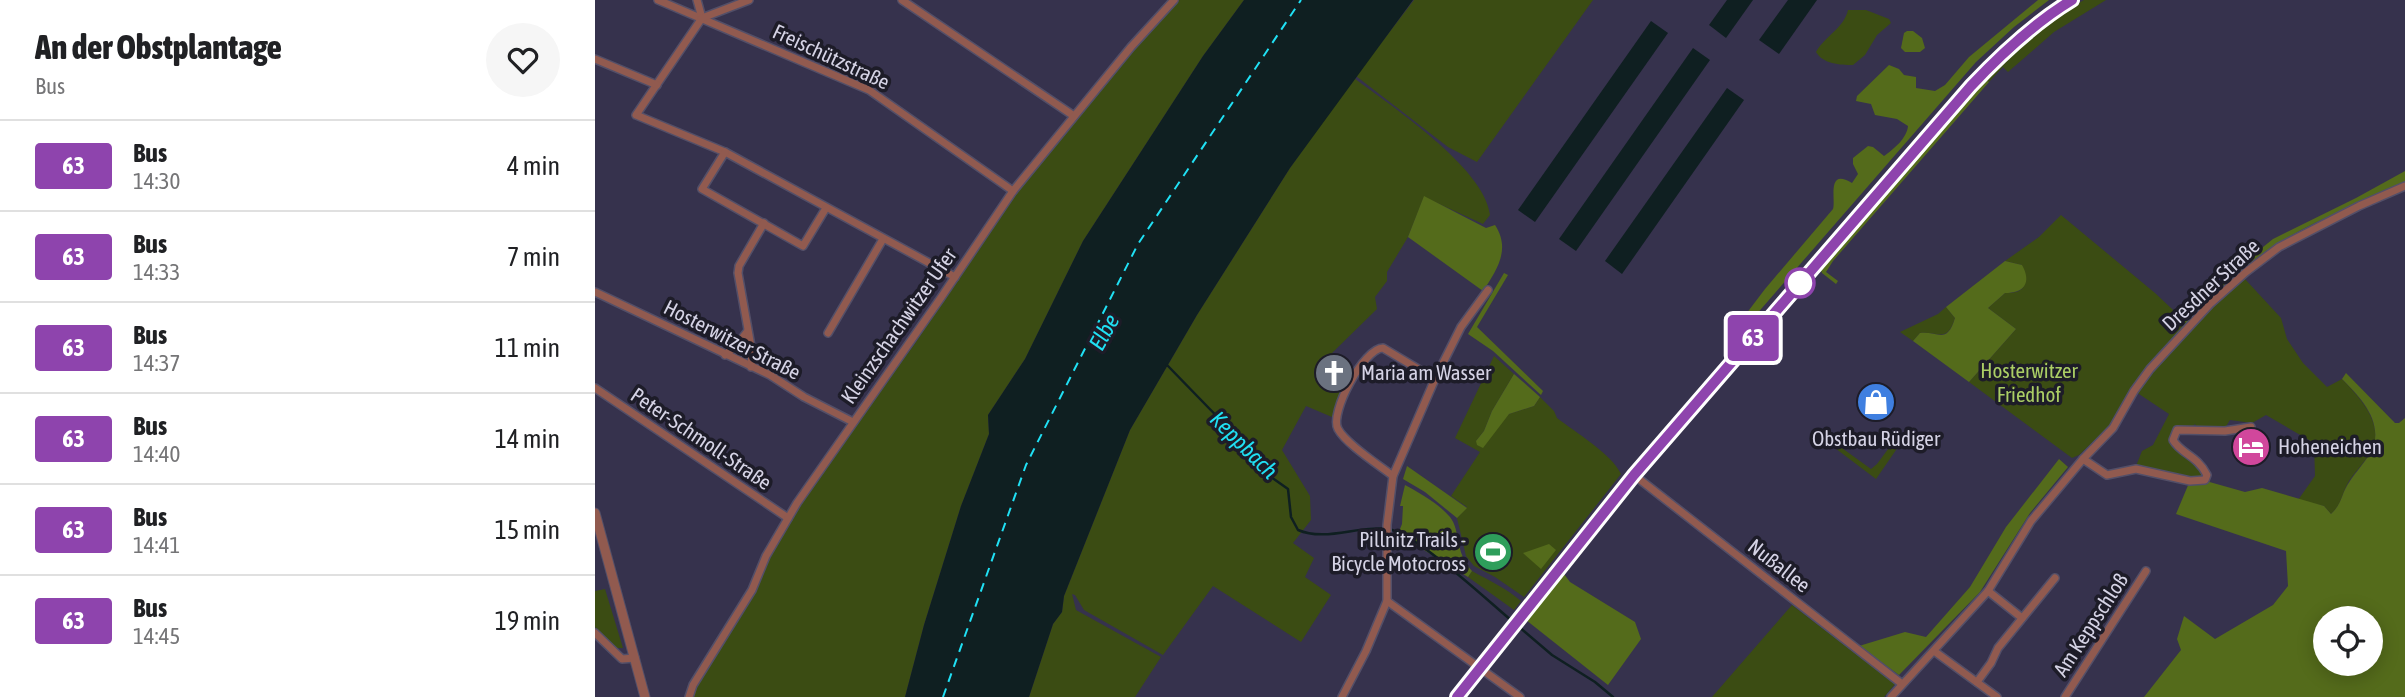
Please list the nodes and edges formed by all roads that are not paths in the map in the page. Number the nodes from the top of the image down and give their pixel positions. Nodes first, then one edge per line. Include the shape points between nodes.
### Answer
1 (658, 0) edge
2 (697, 0) edge
3 (749, 0) edge
4 (902, 0) edge
5 (1174, 0) edge
6 (2072, 0) edge
7 (702, 18) junction
8 (595, 59) edge
9 (657, 85) junction
10 (1074, 116) junction
11 (725, 152) junction
12 (2405, 186) edge
13 (1013, 191) junction
14 (826, 208) junction
15 (764, 223) junction
16 (883, 239) junction
17 (955, 277) junction
18 (1488, 290) dead end
19 (595, 292) edge
20 (747, 332) junction
21 (828, 333) dead end
22 (725, 355) junction
23 (751, 367) junction
24 (1434, 379) junction
25 (595, 388) edge
26 (853, 422) junction
27 (2251, 427) dead end
28 (2083, 459) junction
29 (1634, 475) junction
30 (1394, 476) junction
31 (595, 513) edge
32 (788, 518) junction
33 (2146, 571) dead end
34 (2055, 578) dead end
35 (1988, 591) junction
36 (1387, 601) junction
37 (2022, 618) junction
38 (595, 633) edge
39 (1934, 651) junction
40 (635, 658) junction
41 (1479, 668) junction
42 (1977, 682) junction
43 (1902, 684) junction
44 (645, 697) edge
45 (688, 697) edge
46 (1342, 697) edge
47 (1457, 697) edge
48 (1520, 697) edge
49 (1891, 697) edge
50 (1997, 697) edge
51 (2065, 697) edge

1 - 7 street, Freischützstraße
2 - 7 street
3 - 7 street
4 - 10 street
5 - 10 street, Kleinzschachwitzer Ufer
6 - 29 main road via 2003,52 1971,86
7 - 9 street
7 - 13 street, Freischützstraße via 869,90
8 - 9 street
9 - 11 street via 636,115
10 - 13 street, Kleinzschachwitzer Ufer
11 - 14 street
11 - 15 street via 702,189
12 - 28 street, Dresdner Straße via 2279,247 2246,272 2150,369 2113,428
13 - 17 street, Kleinzschachwitzer Ufer
14 - 15 street via 803,246
14 - 16 street
15 - 20 street via 739,266
16 - 17 street
16 - 21 street
17 - 26 street, Kleinzschachwitzer Ufer
18 - 24 street via 1461,327
19 - 22 street, Hosterwitzer Straße
20 - 22 street
20 - 23 street
22 - 23 street, Hosterwitzer Straße
23 - 26 street, Hosterwitzer Straße
24 - 30 street
24 - 30 street via 1377,348 1362,362 1336,415 1338,430
25 - 32 street, Peter-Schmoll-Straße
26 - 32 street, Kleinzschachwitzer Ufer
27 - 28 street via 2177,430 2173,440 2201,464 2207,475 2202,481 2136,469 2107,475
28 - 35 street, Dresdner Straße via 2031,521
29 - 41 main road
29 - 43 street, Nußallee
30 - 36 street via 1387,529
31 - 40 street
32 - 45 street, Kleinzschachwitzer Ufer via 765,556 752,590
33 - 51 street, Am Keppschloß
34 - 37 street
35 - 37 street
35 - 39 street, Dresdner Straße
36 - 41 street
36 - 46 street
37 - 42 street
38 - 40 street via 622,659
39 - 42 street
39 - 43 street, Dresdner Straße
40 - 44 street
41 - 47 main road
41 - 48 street
42 - 50 street
43 - 49 street, Dresdner Straße

